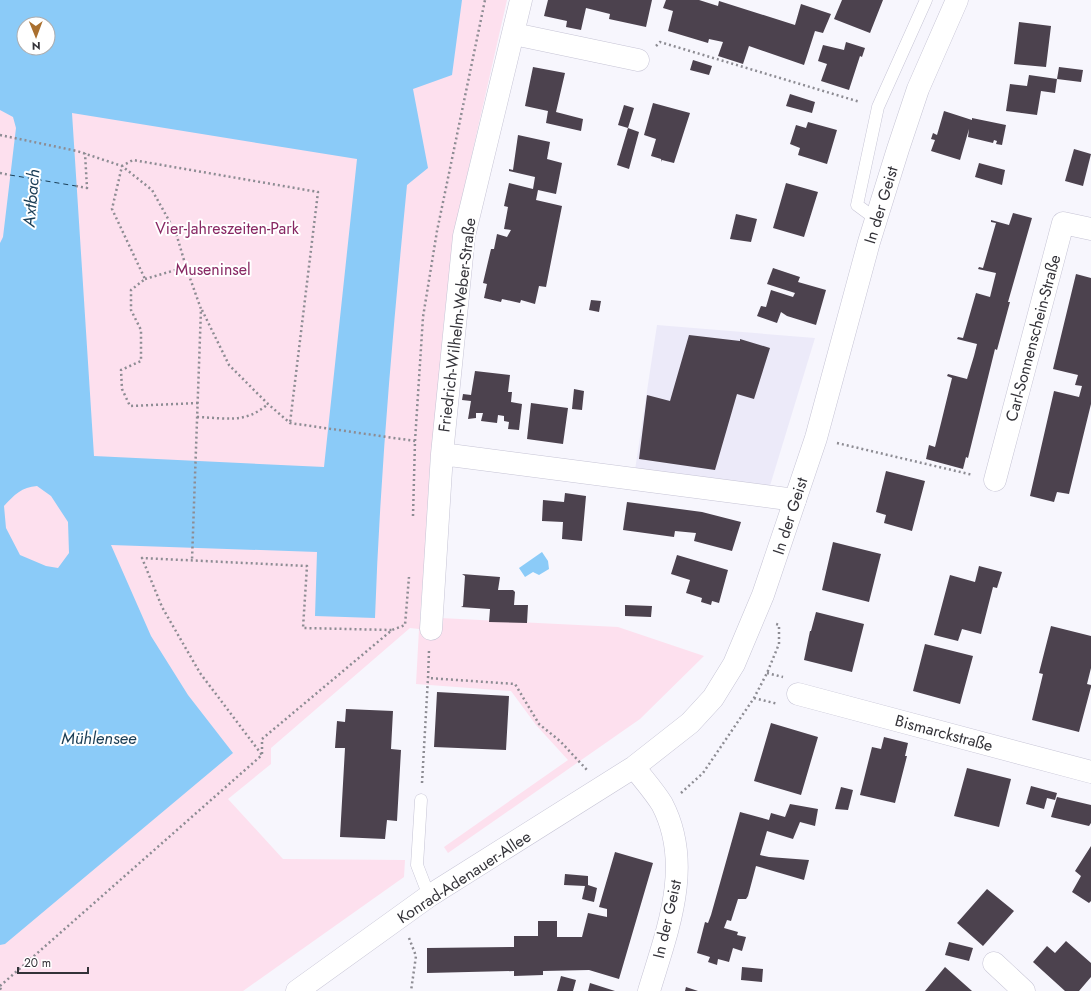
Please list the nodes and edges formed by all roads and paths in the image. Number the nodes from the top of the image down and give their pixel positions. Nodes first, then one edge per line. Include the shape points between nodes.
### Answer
1 (521, 0) edge
2 (926, 0) edge
3 (957, 0) edge
4 (514, 34) junction
5 (638, 60) joint
6 (878, 108) junction
7 (0, 135) edge
8 (84, 153) junction
9 (122, 166) junction
10 (0, 173) edge
11 (10, 175) dead end
12 (76, 186) dead end
13 (876, 219) junction
14 (1091, 229) edge
15 (186, 267) junction
16 (145, 278) junction
17 (201, 309) junction
18 (198, 403) junction
19 (268, 404) junction
20 (197, 417) junction
21 (290, 423) junction
22 (816, 438) junction
23 (442, 454) junction
24 (995, 480) joint
25 (796, 500) junction
26 (413, 517) dead end
27 (192, 560) junction
28 (410, 570) dead end
29 (754, 618) junction
30 (431, 629) joint
31 (392, 630) junction
32 (428, 678) junction
33 (798, 694) dead end
34 (262, 755) junction
35 (634, 767) junction
36 (1091, 772) edge
37 (603, 788) junction
38 (421, 800) joint
39 (662, 804) junction
40 (430, 896) junction
41 (400, 918) junction
42 (994, 963) dead end
43 (0, 987) edge
44 (2, 991) edge
45 (297, 991) edge
46 (411, 991) edge
47 (649, 991) edge
48 (1024, 991) edge

1 - 4 street, Friedrich-Wilhelm-Weber-Straße
2 - 6 lane
3 - 13 street, In der Geist via 918,89
4 - 5 street
4 - 23 street, Friedrich-Wilhelm-Weber-Straße via 464,236
5 - 6 path via 660,42
6 - 13 lane via 857,205
7 - 8 path
8 - 9 path
8 - 12 path via 87,188
9 - 15 path via 152,190 176,233
9 - 16 path via 112,209
9 - 21 path via 133,160 318,192
10 - 11 path
13 - 22 street, In der Geist
14 - 24 street, Carl-Sonnenschein-Straße via 1063,223
15 - 16 path
15 - 17 path
16 - 18 path via 131,290 131,310 141,330 141,361 122,370 122,389 130,406
17 - 18 path
17 - 19 path via 229,365
18 - 20 path
19 - 20 path via 252,416 243,418
19 - 21 path
20 - 27 path
21 - 26 path via 415,441
22 - 24 path
22 - 25 street, In der Geist
23 - 25 street, Friedrich-Wilhelm-Weber-Straße
23 - 30 street, Friedrich-Wilhelm-Weber-Straße
25 - 29 street, In der Geist via 764,596
27 - 31 path via 306,566 302,628
27 - 34 path via 142,558 162,607 200,672
28 - 31 path via 405,625
29 - 35 street, In der Geist via 734,664 713,698 690,723
29 - 39 path via 779,625 779,644 766,677 703,773 682,793
30 - 32 path
31 - 34 path via 262,739
32 - 37 path via 515,684 539,724 560,741
32 - 38 path
33 - 36 street, Bismarckstraße
34 - 43 path
35 - 37 street, Konrad-Adenauer-Allee
35 - 39 street, In der Geist
37 - 40 street, Konrad-Adenauer-Allee
38 - 40 lane via 417,865
39 - 47 street, In der Geist via 674,839 678,873 673,908
40 - 41 street, Konrad-Adenauer-Allee
41 - 45 street, Konrad-Adenauer-Allee
41 - 46 path via 416,956
42 - 48 street
43 - 44 path

